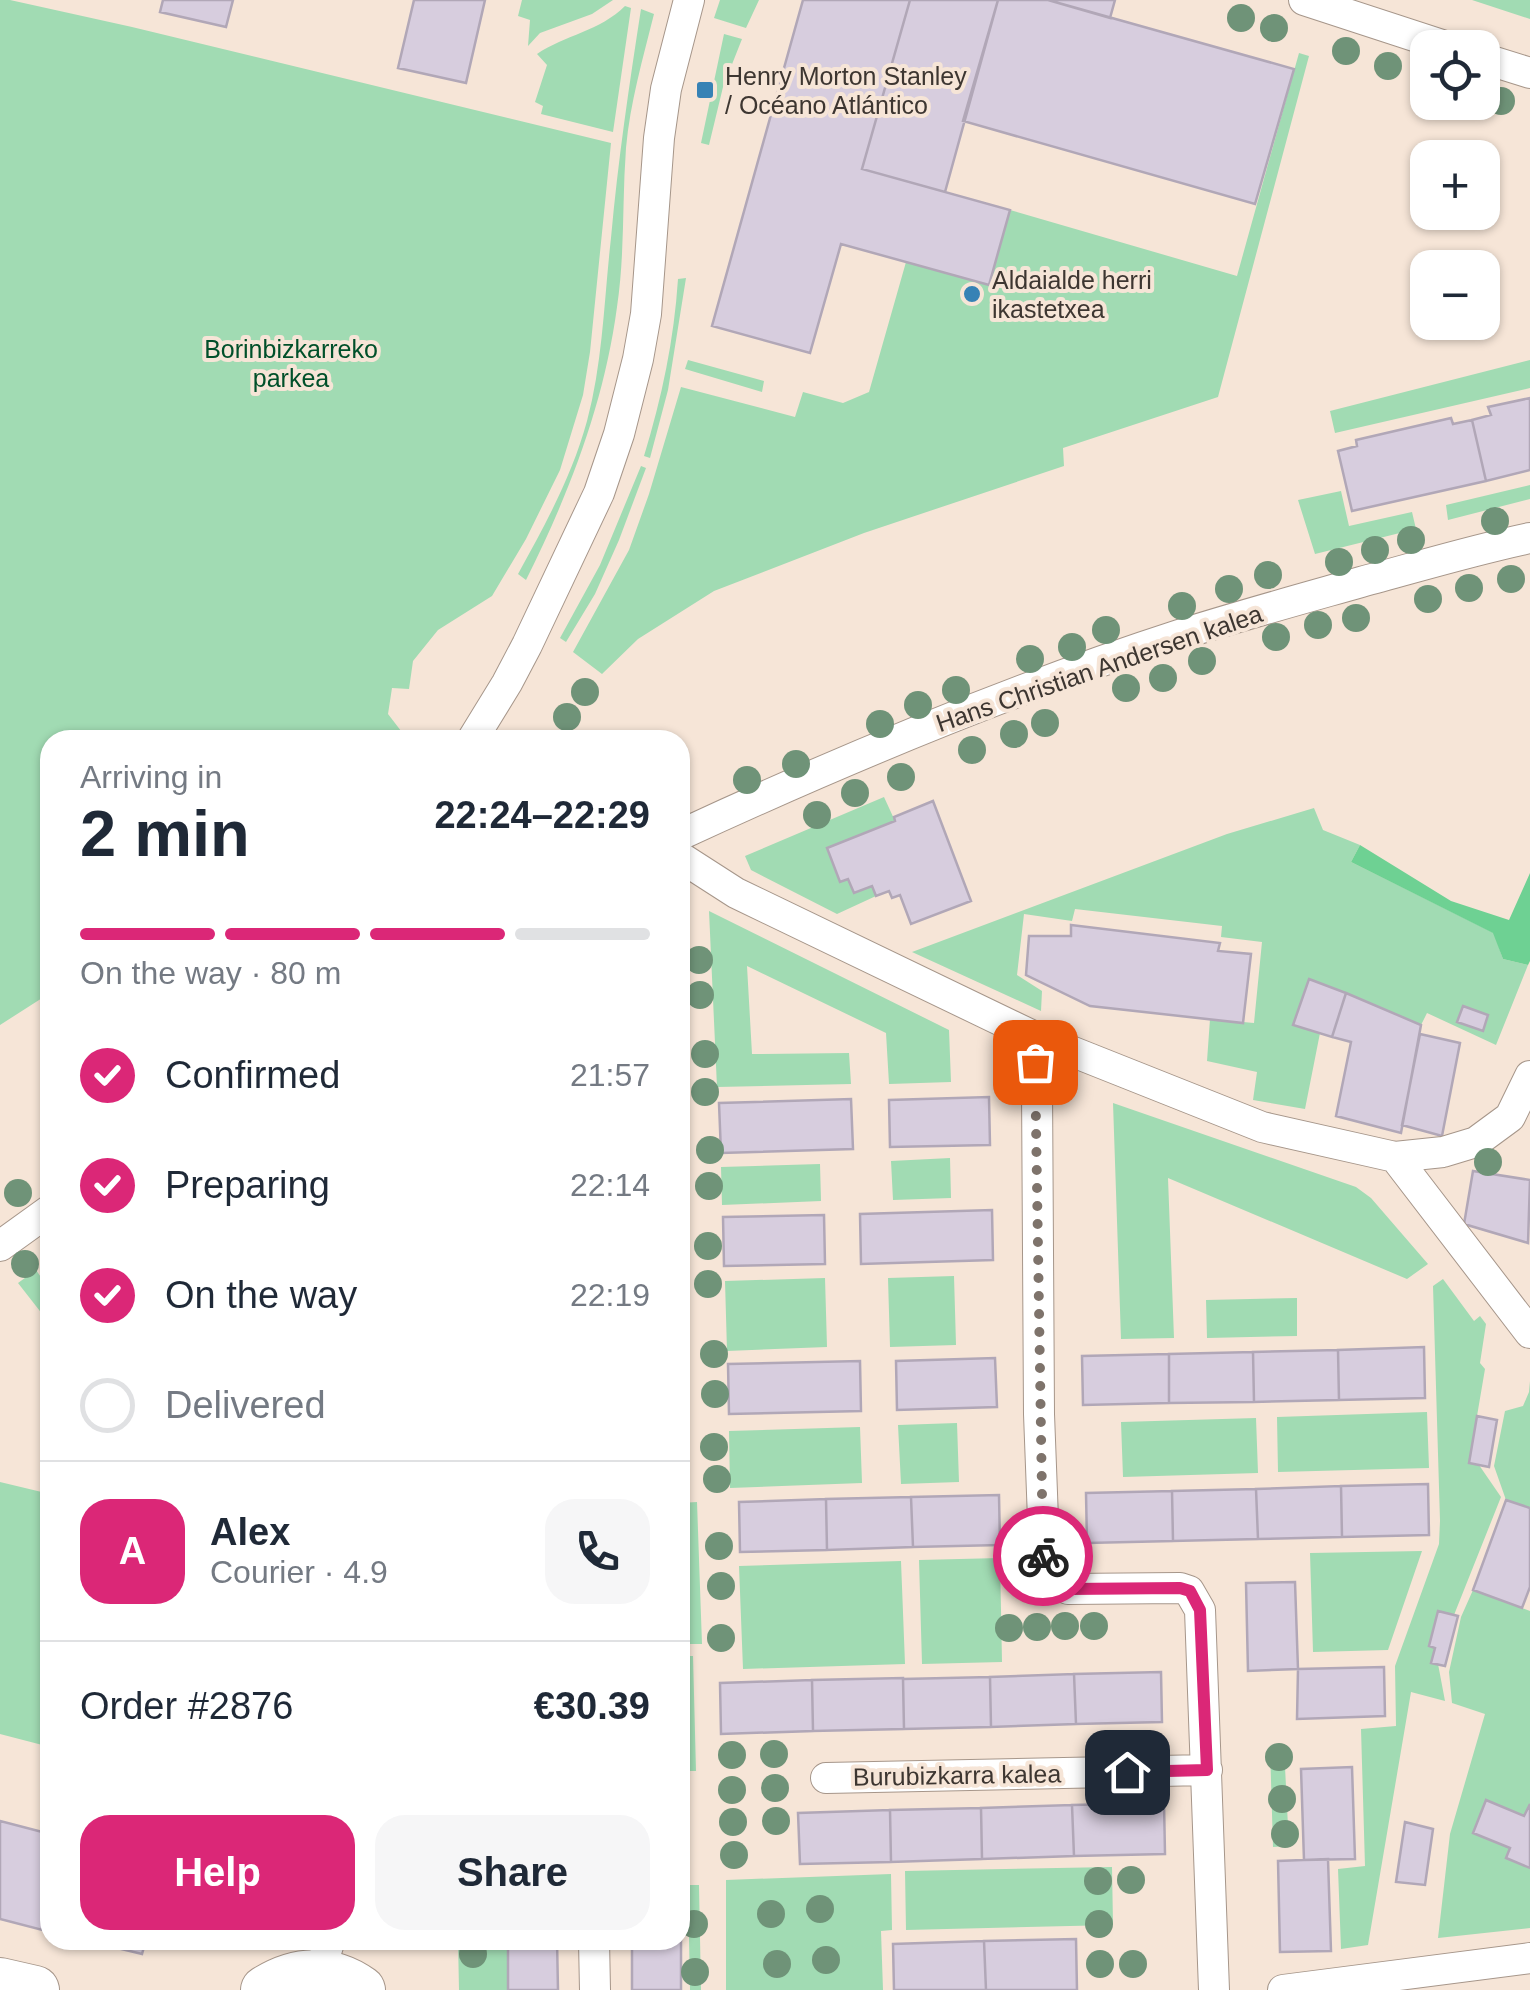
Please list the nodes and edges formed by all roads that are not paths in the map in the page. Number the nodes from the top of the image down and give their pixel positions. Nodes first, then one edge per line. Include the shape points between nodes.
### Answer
1 (689, 0) edge
2 (1304, 0) edge
3 (1410, 35) edge
4 (1500, 64) edge
5 (1530, 73) edge
6 (1530, 538) edge
7 (478, 730) edge
8 (690, 831) edge
9 (690, 864) edge
10 (1033, 1036) junction
11 (1530, 1076) edge
12 (1395, 1157) junction
13 (40, 1217) edge
14 (0, 1246) edge
15 (1530, 1333) edge
16 (1207, 1770) junction
17 (826, 1778) dead end
18 (594, 1950) edge
19 (1530, 1958) edge
20 (337, 1968) edge
21 (0, 1982) edge
22 (35, 1990) edge
23 (266, 1990) edge
24 (595, 1990) edge
25 (1214, 1990) edge
26 (1283, 1990) edge

1 - 7 street via 658,138 646,314 619,434 599,493 527,645
2 - 3 street
4 - 5 street
6 - 8 street, Hans Christian Andersen kalea via 1179,636 912,734
9 - 10 street via 736,894
10 - 12 street via 1262,1127
10 - 16 street via 1045,1572 1068,1589 1180,1588 1196,1598
11 - 12 street via 1510,1117 1476,1142
12 - 15 street
13 - 14 street
16 - 17 street, Burubizkarra kalea
16 - 25 street
18 - 24 street
19 - 26 street
20 - 23 main road via 300,1974
21 - 22 main road

